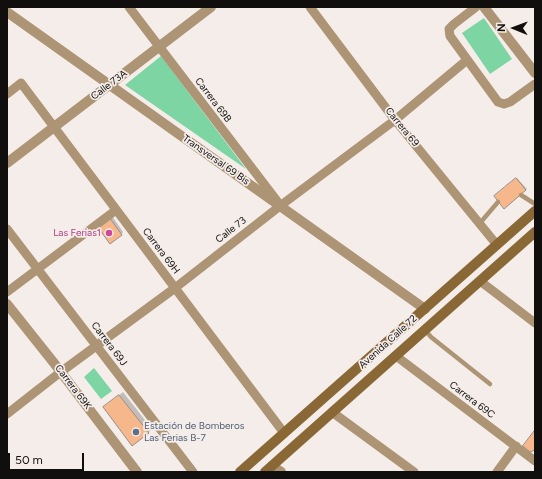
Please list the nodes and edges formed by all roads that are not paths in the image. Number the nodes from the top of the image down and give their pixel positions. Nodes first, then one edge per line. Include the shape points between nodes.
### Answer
1 (129, 7) edge
2 (211, 7) edge
3 (310, 7) edge
4 (476, 7) edge
5 (484, 7) edge
6 (7, 12) edge
7 (159, 47) junction
8 (467, 60) junction
9 (535, 73) edge
10 (535, 84) edge
11 (110, 85) junction
12 (7, 94) edge
13 (395, 120) junction
14 (54, 127) junction
15 (7, 163) edge
16 (521, 195) dead end
17 (498, 202) dead end
18 (535, 204) edge
19 (280, 206) junction
20 (116, 210) junction
21 (535, 211) edge
22 (480, 223) junction
23 (7, 229) edge
24 (535, 232) edge
25 (497, 245) junction
26 (38, 269) junction
27 (480, 281) junction
28 (175, 288) junction
29 (7, 292) edge
30 (7, 304) edge
31 (425, 309) junction
32 (535, 323) edge
33 (425, 330) junction
34 (96, 346) junction
35 (396, 356) junction
36 (61, 372) junction
37 (490, 384) dead end
38 (332, 412) junction
39 (7, 414) edge
40 (284, 433) junction
41 (274, 442) junction
42 (516, 446) junction
43 (535, 461) edge
44 (273, 470) edge
45 (137, 472) edge
46 (193, 472) edge
47 (240, 472) edge
48 (247, 472) edge
49 (414, 472) edge
50 (497, 472) edge

1 - 7 street, Carrera 69B
2 - 7 street, Calle 73A
3 - 13 street, Carrera 69
4 - 8 street via 449,30 450,36
5 - 9 street
6 - 11 street, Transversal 69 Bis
7 - 11 street, Calle 73A
7 - 19 street, Carrera 69B
8 - 10 street via 498,102 510,102
8 - 13 street, Calle 73
11 - 14 street, Calle 73A
11 - 19 street, Transversal 69 Bis
12 - 14 street, Carrera 69H via 21,83
13 - 19 street, Calle 73
13 - 22 street, Carrera 69
14 - 15 street, Calle 73A
14 - 20 street, Carrera 69H
16 - 18 lane
17 - 22 lane
19 - 28 street, Calle 73
19 - 31 street, Transversal 69 Bis
20 - 26 street
20 - 28 street, Carrera 69H
21 - 25 main road, Avenida Calle 72
22 - 25 street, Carrera 69
23 - 26 street, Carrera 69J
24 - 27 main road, Avenida Calle 72
25 - 31 main road, Avenida Calle 72
26 - 29 street
26 - 34 street, Carrera 69J
27 - 32 street
27 - 33 main road, Avenida Calle 72
28 - 34 street, Calle 73
28 - 40 street, Carrera 69H
30 - 36 street, Carrera 69K
31 - 40 main road, Avenida Calle 72
33 - 35 main road, Avenida Calle 72
33 - 37 lane
34 - 36 street, Calle 73
34 - 46 street, Carrera 69J
35 - 38 main road, Avenida Calle 72
35 - 42 street, Carrera 69C
36 - 39 street, Calle 73
36 - 45 street, Carrera 69K
38 - 44 main road, Avenida Calle 72
38 - 49 street
40 - 41 main road, Avenida Calle 72
41 - 47 main road, Avenida Calle 72
41 - 48 main road
42 - 43 street, Carrera 69C
42 - 50 street

